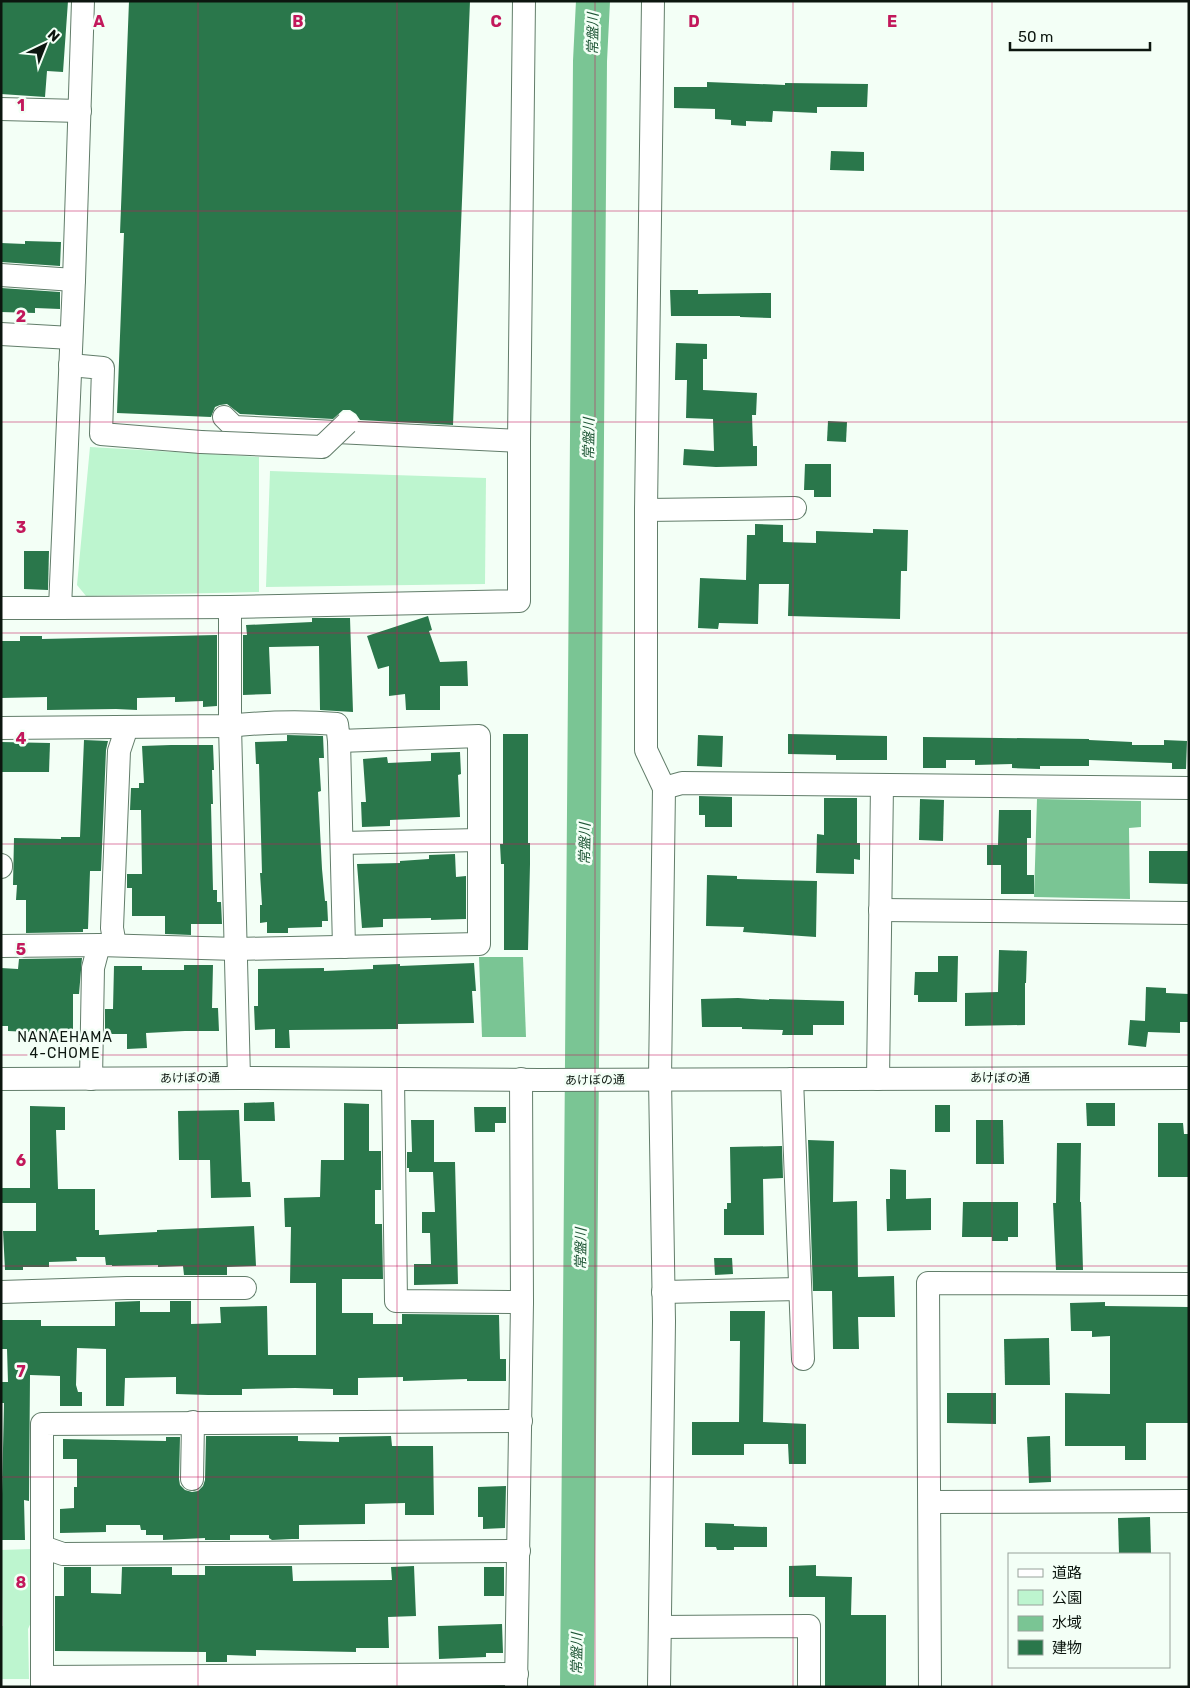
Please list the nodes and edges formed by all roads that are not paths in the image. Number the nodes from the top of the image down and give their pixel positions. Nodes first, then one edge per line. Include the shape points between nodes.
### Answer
1 (83, 1) edge
2 (524, 1) edge
3 (653, 1) edge
4 (1, 109) edge
5 (80, 111) junction
6 (1, 276) edge
7 (74, 280) junction
8 (1, 334) edge
9 (71, 338) junction
10 (70, 365) junction
11 (224, 417) dead end
12 (347, 423) dead end
13 (519, 441) junction
14 (795, 508) dead end
15 (646, 510) junction
16 (230, 607) junction
17 (1, 608) edge
18 (60, 608) junction
19 (127, 726) junction
20 (230, 726) junction
21 (1, 728) edge
22 (340, 741) junction
23 (882, 785) junction
24 (664, 788) junction
25 (1189, 788) edge
26 (479, 840) junction
27 (342, 843) junction
28 (880, 910) junction
29 (1189, 912) edge
30 (107, 945) junction
31 (1, 946) edge
32 (344, 947) junction
33 (236, 949) junction
34 (239, 1078) junction
35 (1189, 1078) edge
36 (1, 1079) edge
37 (91, 1079) junction
38 (392, 1079) junction
39 (660, 1079) junction
40 (792, 1079) junction
41 (878, 1079) junction
42 (530, 1080) junction
43 (1189, 1284) edge
44 (245, 1288) dead end
45 (800, 1289) junction
46 (1, 1292) edge
47 (663, 1292) junction
48 (522, 1302) junction
49 (803, 1359) dead end
50 (521, 1421) junction
51 (193, 1422) junction
52 (192, 1479) dead end
53 (1189, 1501) edge
54 (930, 1502) junction
55 (43, 1547) junction
56 (519, 1552) junction
57 (660, 1627) junction
58 (517, 1680) edge
59 (269, 1681) edge
60 (42, 1682) edge
61 (659, 1687) edge
62 (809, 1687) edge
63 (930, 1687) edge

1 - 5 street
2 - 13 street
3 - 15 street
4 - 5 street
5 - 7 street
6 - 7 street
7 - 9 street
8 - 9 street
9 - 10 street
10 - 12 street, bridge via 103,368 101,434 322,448
10 - 18 street
11 - 13 street via 234,427
13 - 16 street via 519,601
14 - 15 street
15 - 24 street via 646,750
16 - 18 street
16 - 20 street
17 - 18 street
19 - 20 street
19 - 21 street
19 - 30 street via 119,752 112,928
20 - 22 street via 337,724
20 - 33 street
22 - 26 street via 480,736
22 - 27 street
23 - 24 street via 682,783
23 - 25 street
23 - 28 street
24 - 39 street
26 - 27 street
26 - 32 street via 479,944
27 - 32 street
28 - 29 street
28 - 41 street
30 - 31 street
30 - 33 street
30 - 37 street via 93,968
32 - 33 street
33 - 34 street
34 - 37 street, あけぼの通
34 - 38 street, あけぼの通
35 - 41 street, あけぼの通
36 - 37 street, あけぼの通
38 - 42 street, あけぼの通
38 - 48 street via 396,1300
39 - 40 street, あけぼの通
39 - 42 street, あけぼの通
39 - 47 street
40 - 41 street, あけぼの通
40 - 45 street
42 - 48 street
43 - 54 street via 928,1283
44 - 46 street
45 - 47 street
45 - 49 street
47 - 57 street
48 - 50 street
50 - 51 street
50 - 56 street
51 - 52 street
51 - 55 street via 42,1424
53 - 54 street
54 - 63 street
55 - 56 street via 63,1554
55 - 60 street
56 - 58 street
57 - 61 street
57 - 62 street via 809,1626
58 - 59 street
59 - 60 street

